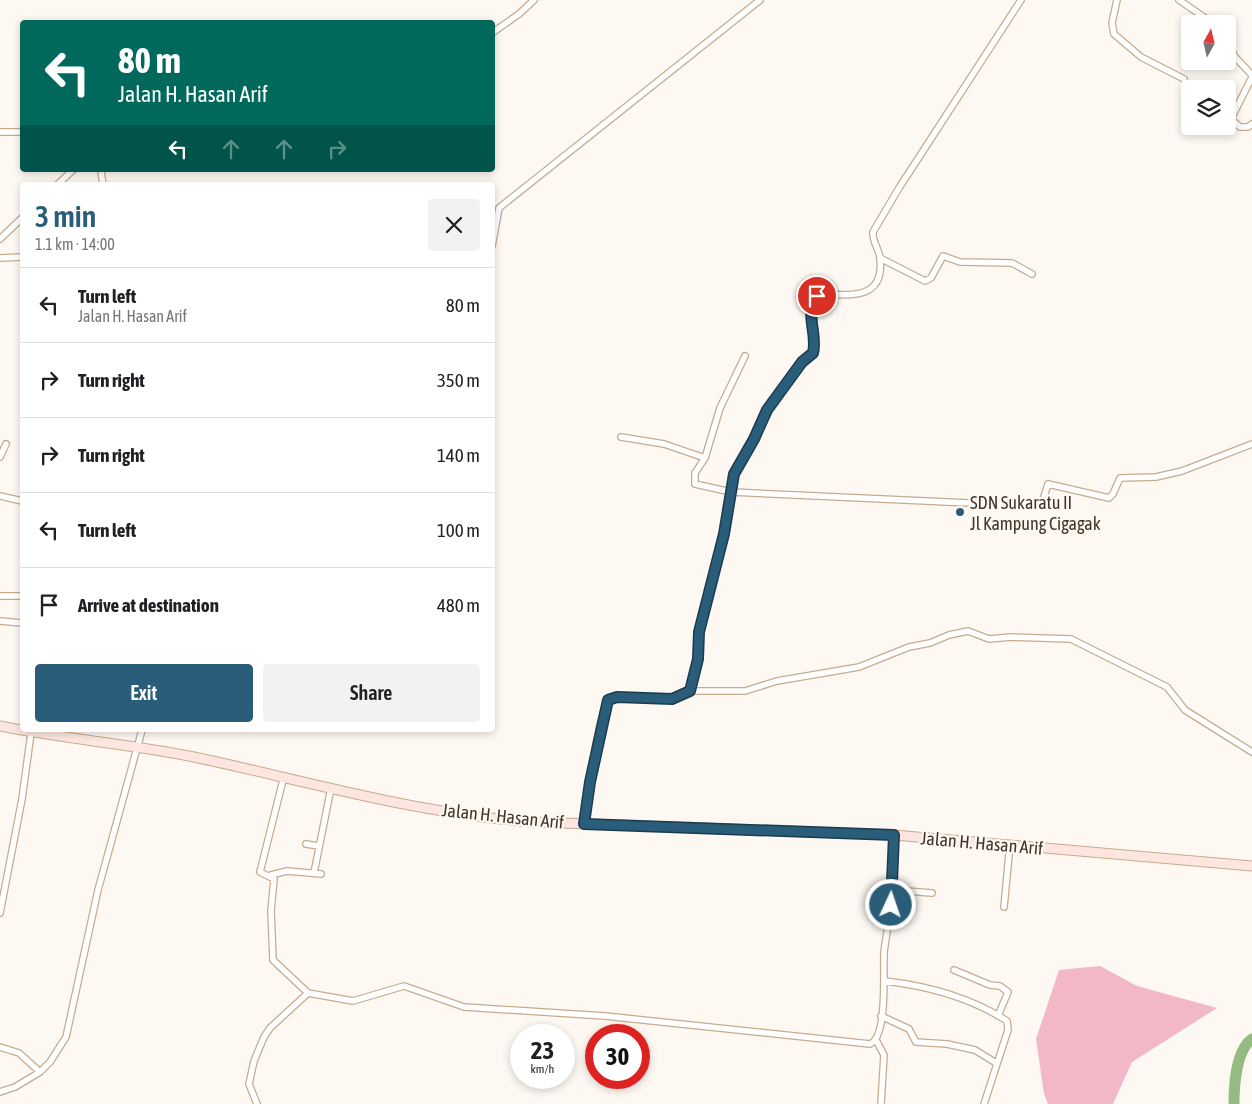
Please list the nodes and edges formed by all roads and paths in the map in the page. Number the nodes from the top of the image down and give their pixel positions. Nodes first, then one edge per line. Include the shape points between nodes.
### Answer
1 (534, 0) edge
2 (760, 0) edge
3 (1021, 0) edge
4 (1117, 0) edge
5 (1179, 0) edge
6 (1201, 15) edge
7 (495, 31) edge
8 (1236, 58) edge
9 (1252, 76) edge
10 (1184, 79) dead end
11 (1252, 124) edge
12 (0, 132) edge
13 (20, 132) edge
14 (71, 172) edge
15 (60, 182) edge
16 (20, 220) edge
17 (495, 230) edge
18 (0, 239) edge
19 (20, 256) edge
20 (0, 258) edge
21 (880, 258) junction
22 (1032, 274) dead end
23 (745, 356) dead end
24 (621, 437) dead end
25 (6, 444) dead end
26 (1252, 444) edge
27 (0, 457) edge
28 (705, 458) junction
29 (731, 492) junction
30 (0, 496) edge
31 (20, 501) edge
32 (0, 596) edge
33 (20, 596) edge
34 (0, 622) edge
35 (20, 623) edge
36 (690, 691) junction
37 (0, 726) edge
38 (20, 730) edge
39 (27, 732) edge
40 (141, 732) edge
41 (32, 733) junction
42 (136, 748) junction
43 (1252, 752) edge
44 (284, 776) junction
45 (331, 788) junction
46 (584, 824) junction
47 (894, 835) junction
48 (306, 844) dead end
49 (1010, 844) junction
50 (319, 846) junction
51 (1252, 866) edge
52 (314, 873) junction
53 (321, 874) dead end
54 (271, 875) junction
55 (893, 890) junction
56 (932, 893) dead end
57 (1004, 907) dead end
58 (0, 913) edge
59 (954, 970) dead end
60 (885, 981) junction
61 (308, 993) junction
62 (881, 1016) junction
63 (998, 1016) junction
64 (876, 1040) junction
65 (0, 1047) edge
66 (996, 1064) junction
67 (38, 1070) junction
68 (0, 1092) edge
69 (258, 1104) edge
70 (881, 1104) edge
71 (984, 1104) edge

1 - 7 street
2 - 17 street via 499,208
3 - 21 street via 898,188 873,232
4 - 10 street via 1112,23 1114,34 1141,57
5 - 6 street
8 - 9 street
9 - 11 street via 1231,120 1240,127
12 - 13 street
14 - 15 street
16 - 18 street
19 - 20 street
21 - 22 street via 925,281 931,278 944,256 966,262 1012,263
21 - 29 street via 878,278 868,292 848,297 820,294 815,298 810,318 813,353 802,362 767,410 734,474
23 - 28 street via 720,408
24 - 28 street via 664,444
25 - 27 street
26 - 29 street via 1182,471 1156,477 1120,478 1109,498 1048,484 1042,503 1036,506
28 - 29 street via 695,473 694,484
29 - 36 street via 724,534 699,632 698,659
30 - 31 street
32 - 33 street
34 - 35 street
36 - 43 street via 745,691 777,681 859,667 908,647 968,631 989,638 1071,639 1166,687 1186,710
36 - 46 street via 672,699 617,697 608,700
37 - 38 main road, Jalan H. Hasan Arif
39 - 41 main road, Jalan H. Hasan Arif
40 - 42 street
41 - 42 main road, Jalan H. Hasan Arif
41 - 58 street
42 - 44 main road, Jalan H. Hasan Arif
42 - 67 street via 98,890 69,1028 62,1046 50,1062
44 - 45 main road, Jalan H. Hasan Arif
44 - 54 street via 260,872
45 - 46 main road, Jalan H. Hasan Arif via 483,818
45 - 50 street
46 - 47 main road, Jalan H. Hasan Arif
47 - 49 main road, Jalan H. Hasan Arif
47 - 55 street
48 - 50 street
49 - 51 main road, Jalan H. Hasan Arif
49 - 57 street
50 - 52 street
52 - 53 street
52 - 54 street via 287,871
54 - 61 street via 274,879 273,959
55 - 56 street
55 - 60 street via 884,952
59 - 63 street via 1000,986 1008,992
60 - 62 street
60 - 63 street via 931,988 964,999
61 - 64 street via 356,1001 404,986 464,1007 605,1016 851,1043 870,1044
61 - 69 street via 264,1037 250,1081 250,1090
62 - 64 street
62 - 66 street via 909,1029 916,1042 975,1050
63 - 66 street via 1009,1026
64 - 70 street via 884,1055
65 - 67 street via 19,1054
66 - 71 street
67 - 68 street via 15,1087

